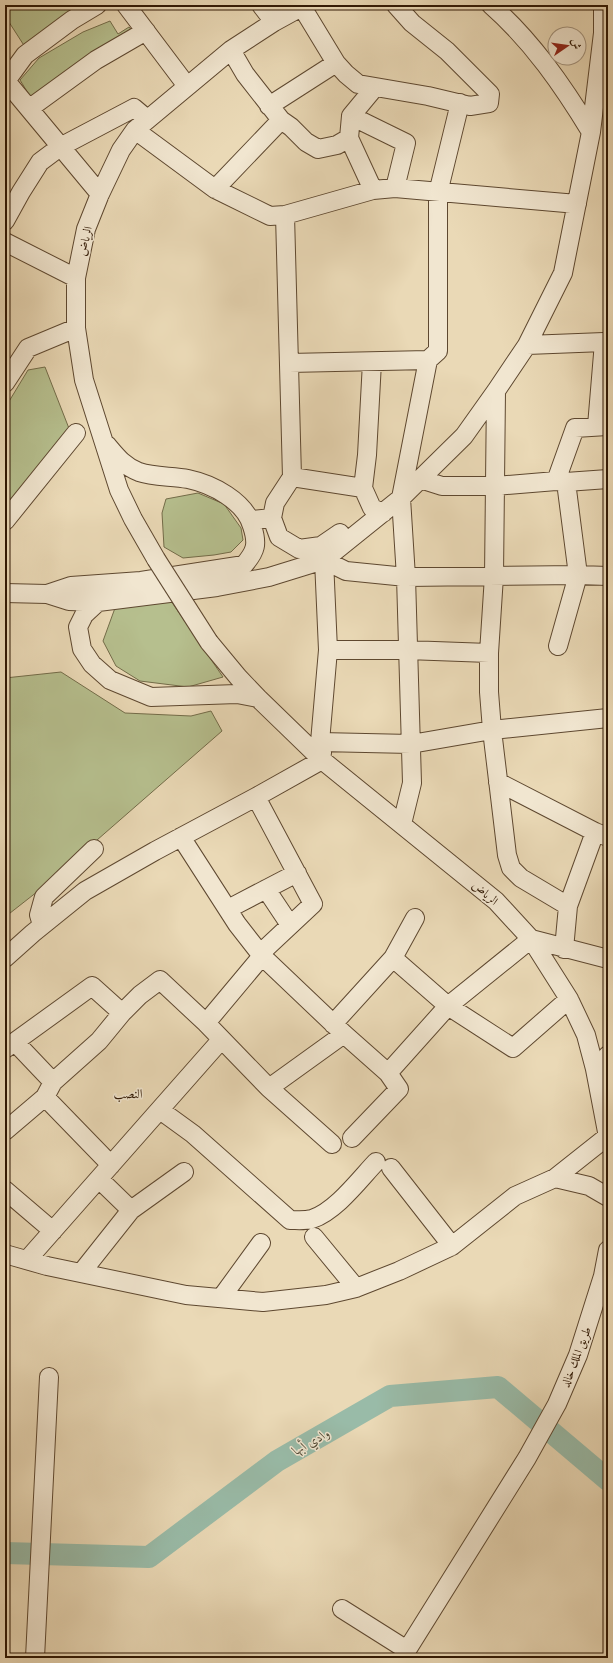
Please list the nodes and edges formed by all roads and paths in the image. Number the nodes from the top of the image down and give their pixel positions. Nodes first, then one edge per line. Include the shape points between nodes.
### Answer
1 (97, 5) edge
2 (262, 5) edge
3 (396, 5) edge
4 (491, 5) edge
5 (603, 5) edge
6 (129, 6) edge
7 (303, 6) edge
8 (274, 22) junction
9 (146, 31) junction
10 (231, 50) junction
11 (336, 63) junction
12 (6, 81) edge
13 (187, 86) junction
14 (375, 87) junction
15 (460, 103) junction
16 (269, 106) junction
17 (30, 108) junction
18 (351, 116) junction
19 (281, 120) junction
20 (141, 124) junction
21 (591, 132) junction
22 (349, 138) junction
23 (60, 147) junction
24 (395, 188) junction
25 (214, 189) junction
26 (373, 190) junction
27 (438, 192) junction
28 (100, 194) junction
29 (578, 204) junction
30 (285, 215) junction
31 (5, 221) edge
32 (5, 242) edge
33 (76, 278) junction
34 (76, 328) junction
35 (527, 345) junction
36 (428, 360) junction
37 (372, 362) junction
38 (289, 363) junction
39 (5, 383) edge
40 (496, 391) junction
41 (602, 426) edge
42 (76, 433) dead end
43 (101, 436) junction
44 (292, 477) junction
45 (420, 479) junction
46 (608, 479) edge
47 (561, 481) junction
48 (495, 486) junction
49 (363, 488) junction
50 (401, 498) junction
51 (377, 510) junction
52 (272, 518) junction
53 (251, 520) junction
54 (5, 522) edge
55 (324, 560) junction
56 (578, 575) junction
57 (494, 576) junction
58 (608, 576) edge
59 (406, 577) junction
60 (5, 593) edge
61 (47, 594) junction
62 (98, 602) junction
63 (558, 646) dead end
64 (328, 650) junction
65 (408, 650) junction
66 (489, 653) junction
67 (258, 698) junction
68 (608, 718) edge
69 (492, 730) junction
70 (411, 744) junction
71 (321, 751) junction
72 (498, 782) junction
73 (256, 797) junction
74 (402, 824) junction
75 (602, 835) edge
76 (181, 837) junction
77 (94, 849) dead end
78 (297, 874) junction
79 (266, 889) junction
80 (568, 906) junction
81 (228, 909) junction
82 (415, 918) dead end
83 (42, 925) junction
84 (290, 925) junction
85 (531, 939) junction
86 (564, 949) junction
87 (262, 956) junction
88 (5, 958) edge
89 (393, 958) junction
90 (608, 959) edge
91 (569, 998) junction
92 (448, 1006) junction
93 (122, 1013) junction
94 (206, 1023) junction
95 (339, 1029) junction
96 (221, 1040) junction
97 (10, 1046) edge
98 (608, 1055) edge
99 (595, 1069) junction
100 (388, 1073) junction
101 (269, 1088) junction
102 (49, 1090) junction
103 (160, 1110) junction
104 (5, 1131) edge
105 (608, 1137) edge
106 (352, 1138) dead end
107 (332, 1144) dead end
108 (111, 1165) junction
109 (184, 1172) dead end
110 (100, 1178) junction
111 (555, 1178) junction
112 (7, 1197) edge
113 (608, 1197) edge
114 (131, 1210) junction
115 (52, 1231) junction
116 (314, 1237) dead end
117 (261, 1243) dead end
118 (452, 1246) junction
119 (608, 1250) edge
120 (5, 1254) edge
121 (26, 1260) junction
122 (81, 1273) junction
123 (356, 1288) junction
124 (221, 1298) junction
125 (49, 1377) dead end
126 (342, 1608) dead end
127 (404, 1654) edge
128 (35, 1658) edge

1 - 12 street via 25,55
2 - 8 street
3 - 15 street via 412,23 447,51 490,94 489,103 470,106
4 - 21 street via 511,22 565,89
5 - 21 street via 603,33
6 - 9 street
7 - 8 street, الرياض
7 - 11 street
8 - 10 street, الرياض
9 - 13 street
9 - 17 street via 96,60
10 - 13 street, الرياض
10 - 16 street
11 - 14 street via 358,84
11 - 16 street
12 - 17 street
13 - 20 street, الرياض
14 - 15 street
14 - 18 street
15 - 27 street
16 - 19 street
17 - 23 street
18 - 22 street
18 - 24 street via 406,143
19 - 22 street via 318,149 337,145
19 - 25 street
20 - 23 street via 134,108
20 - 25 street
20 - 28 street, الرياض via 121,150
21 - 29 street
22 - 26 street
23 - 28 street
23 - 31 street via 40,162
24 - 26 street
24 - 27 street
25 - 30 street via 270,216
26 - 30 street
27 - 29 street
27 - 36 street via 438,351
28 - 33 street, الرياض via 86,229
29 - 35 street via 563,273
30 - 38 street
32 - 33 street
33 - 34 street, الرياض
34 - 39 street via 28,348
34 - 43 street, الرياض via 84,380
35 - 40 street
35 - 41 street via 604,342
36 - 37 street
36 - 50 street
37 - 38 street
37 - 49 street
38 - 44 street
40 - 45 street via 464,436
40 - 48 street
41 - 47 street via 575,428
42 - 54 street
43 - 53 street via 121,462 140,472 189,479 212,487 232,499
43 - 67 street, الرياض, bridge via 119,490 156,559 209,642
44 - 49 street
44 - 52 street via 275,503
45 - 48 street via 442,486
45 - 50 street
46 - 47 street
47 - 48 street
47 - 56 street
48 - 57 street
49 - 51 street
50 - 51 street
50 - 59 street
51 - 52 street via 321,546 299,549 279,537
51 - 55 street
52 - 53 street
53 - 61 street via 256,539 253,554 244,564 141,580 71,586
55 - 59 street via 346,571
55 - 62 street via 269,577 217,587
55 - 64 street
56 - 57 street
56 - 58 street
56 - 63 street
57 - 59 street
57 - 66 street
59 - 65 street
60 - 61 street
61 - 62 street via 69,601
62 - 67 street via 84,615 78,627 82,649 92,664 110,680 151,697 237,694
64 - 65 street
64 - 71 street
65 - 66 street
65 - 70 street
66 - 69 street
67 - 71 street, الرياض
68 - 69 street
69 - 70 street
69 - 72 street
70 - 71 street
70 - 74 street via 412,782
71 - 73 street
71 - 74 street, الرياض
72 - 75 street
72 - 80 street via 507,855 512,868 521,878
73 - 76 street
73 - 78 street
74 - 85 street, الرياض via 496,902
75 - 80 street
76 - 81 street
76 - 83 street via 85,891
77 - 83 street via 44,897 39,915
78 - 79 street
78 - 84 street via 313,904
79 - 81 street
79 - 84 street
80 - 86 street
81 - 87 street
82 - 89 street
83 - 88 street
84 - 87 street via 266,948
85 - 86 street
85 - 91 street, الرياض
85 - 92 street
86 - 90 street
87 - 94 street
87 - 95 street
89 - 92 street
89 - 95 street
91 - 92 street via 513,1048
91 - 99 street, الرياض via 586,1035
92 - 100 street
93 - 94 street via 160,980
93 - 97 street via 92,986
93 - 102 street
94 - 96 street
95 - 100 street
95 - 101 street
96 - 101 street
96 - 103 street
97 - 102 street
98 - 99 street
99 - 105 street
100 - 106 street via 399,1089
101 - 107 street
102 - 104 street
102 - 108 street
103 - 108 street
103 - 118 street via 193,1134 290,1220 308,1220 323,1214 383,1165
105 - 111 street
108 - 110 street
109 - 114 street
110 - 114 street
110 - 115 street
111 - 113 street via 588,1186
111 - 118 street via 515,1196
112 - 115 street
114 - 122 street
115 - 121 street
116 - 123 street
117 - 124 street
118 - 123 street
119 - 127 street, طريق الملك خالد via 592,1313 578,1355 557,1404 527,1458
120 - 121 street
121 - 122 street
122 - 124 street via 186,1296
123 - 124 street via 326,1295 263,1302
125 - 128 street
126 - 127 street

